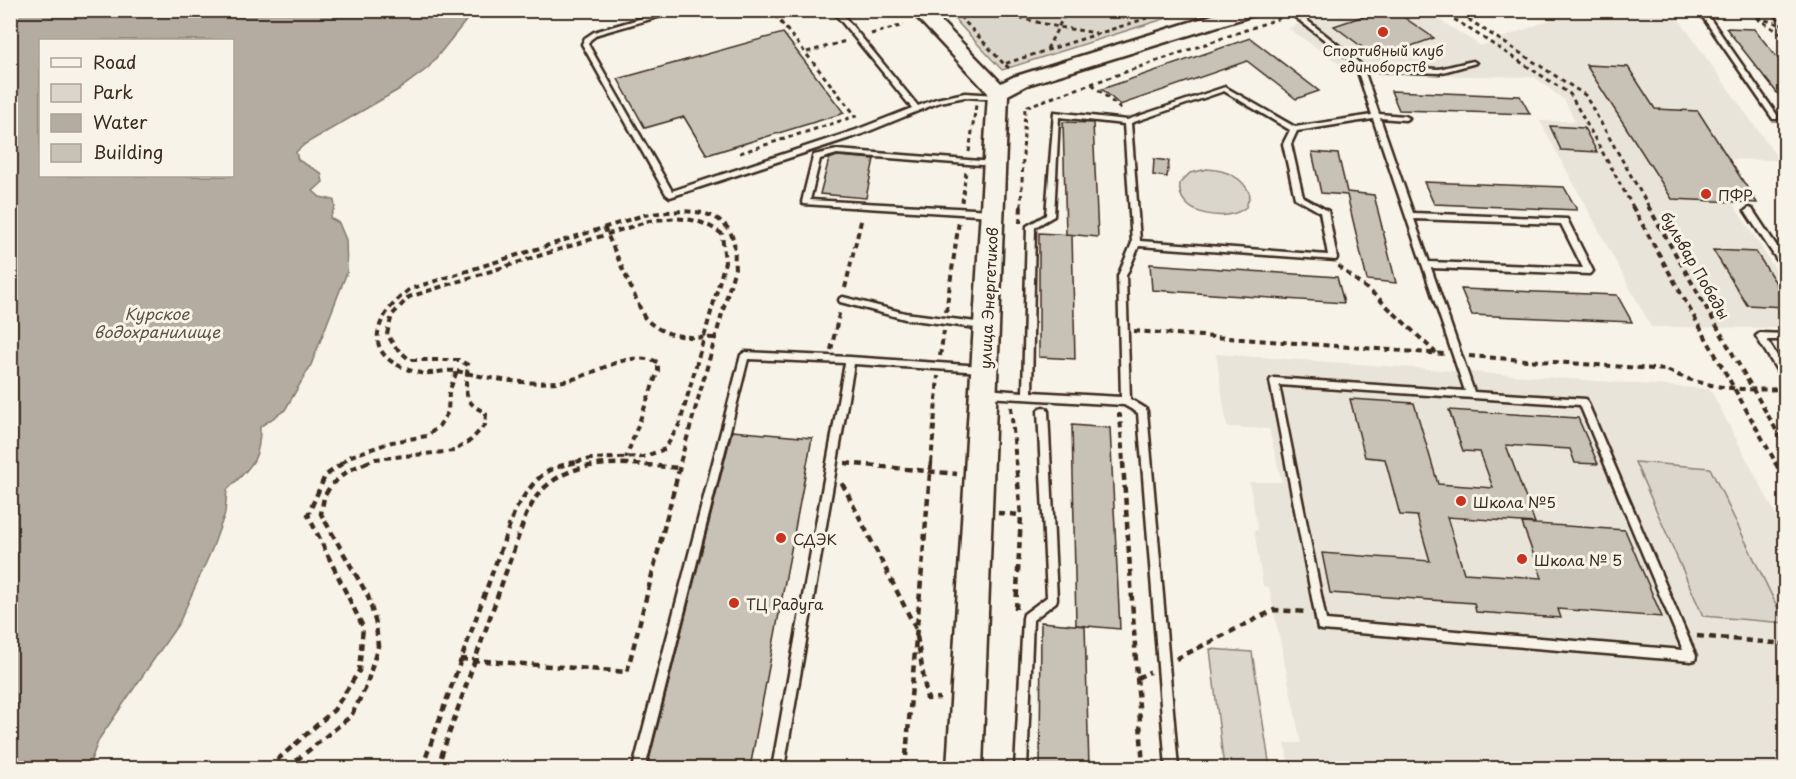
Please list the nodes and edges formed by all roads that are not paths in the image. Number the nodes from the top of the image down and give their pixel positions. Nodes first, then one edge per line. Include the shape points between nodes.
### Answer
1 (679, 10) edge
2 (835, 10) edge
3 (919, 10) edge
4 (1250, 10) edge
5 (1701, 10) edge
6 (1291, 12) edge
7 (1473, 63) dead end
8 (1360, 69) junction
9 (995, 88) junction
10 (917, 109) junction
11 (1377, 116) junction
12 (1775, 117) dead end
13 (1405, 118) dead end
14 (1130, 121) junction
15 (1294, 129) junction
16 (981, 163) junction
17 (1749, 212) dead end
18 (992, 213) junction
19 (1410, 216) junction
20 (1136, 243) junction
21 (1426, 265) junction
22 (1785, 267) edge
23 (843, 300) road end
24 (986, 327) junction
25 (1785, 338) edge
26 (850, 360) junction
27 (1785, 378) edge
28 (984, 381) junction
29 (1471, 395) junction
30 (1027, 396) junction
31 (1126, 401) junction
32 (1043, 411) road end
33 (639, 768) edge
34 (778, 768) edge
35 (965, 768) edge
36 (1021, 768) edge
37 (1172, 768) edge

1 - 10 lane via 596,33 585,44 670,194
2 - 10 lane
3 - 9 main road
4 - 9 main road
5 - 12 lane
6 - 8 lane
7 - 8 lane via 1439,71
8 - 11 lane
9 - 10 lane via 938,100
9 - 16 main road, улица Энергетиков
11 - 13 lane
11 - 15 lane
11 - 19 lane
14 - 15 lane via 1226,88
14 - 20 lane
14 - 30 lane via 1056,114 1050,216 1031,226
15 - 20 lane via 1287,144 1299,198 1324,211 1333,258
16 - 18 main road, улица Энергетиков
16 - 18 lane via 837,152 817,157 806,202
17 - 22 lane
18 - 24 main road, улица Энергетиков
19 - 21 lane
19 - 21 lane via 1564,220 1589,271
20 - 31 lane via 1122,276
21 - 29 lane
23 - 24 lane via 905,316
24 - 28 main road, улица Энергетиков
25 - 27 lane via 1760,336
26 - 28 lane via 939,366
26 - 33 lane via 745,355
26 - 34 lane
28 - 30 lane via 1011,395
28 - 35 main road, улица Энергетиков
29 - 29 lane via 1583,402 1691,656 1322,625 1274,381
30 - 31 lane
31 - 37 lane via 1142,411
32 - 36 lane via 1052,598 1028,618

